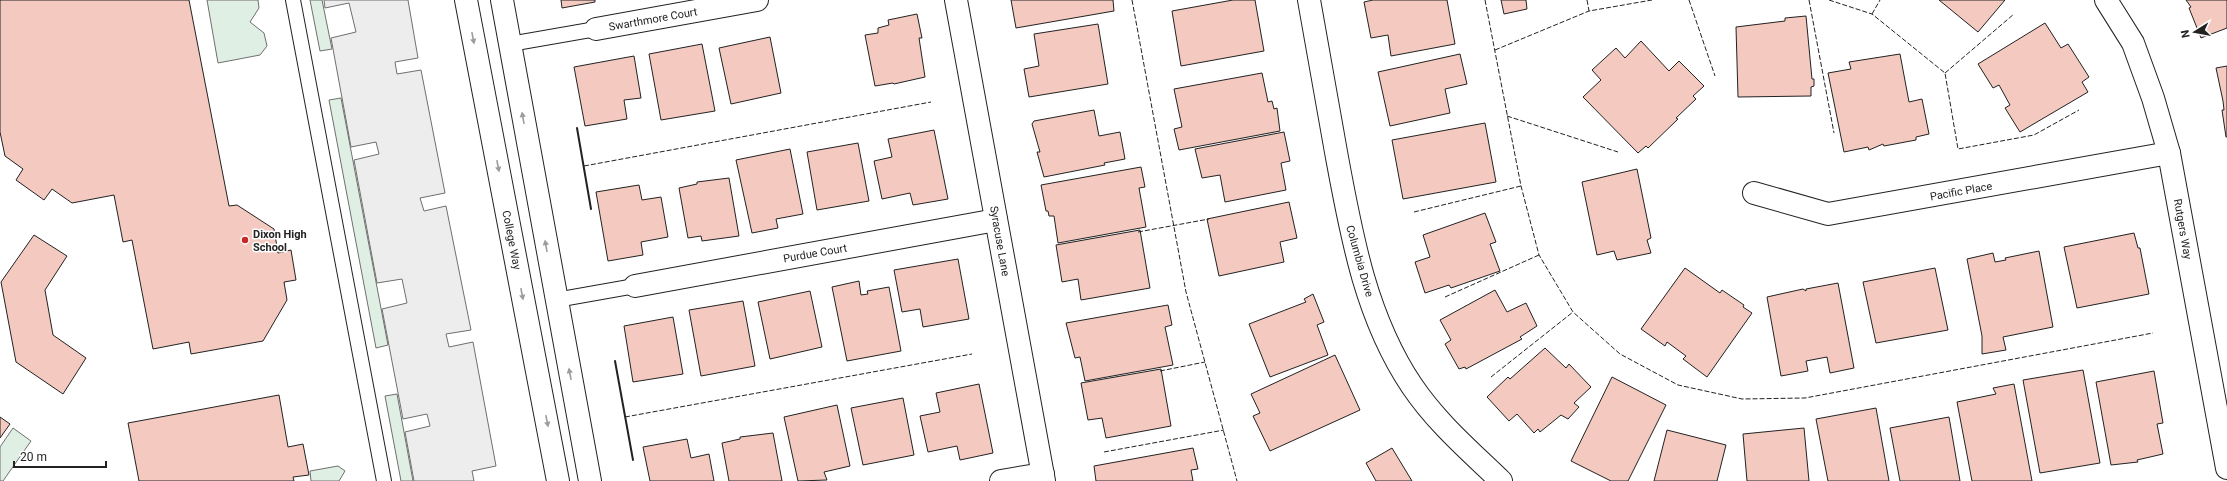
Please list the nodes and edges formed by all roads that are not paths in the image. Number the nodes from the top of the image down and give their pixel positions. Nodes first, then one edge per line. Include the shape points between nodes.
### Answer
1 (293, 0) edge
2 (466, 0) edge
3 (502, 0) edge
4 (757, 0) edge
5 (956, 0) edge
6 (1309, 0) edge
7 (2106, 0) edge
8 (596, 29) joint
9 (510, 44) junction
10 (2169, 153) junction
11 (1754, 193) dead end
12 (996, 220) junction
13 (635, 286) joint
14 (556, 300) junction
15 (2227, 468) edge
16 (1043, 477) edge
17 (384, 481) edge
18 (558, 481) edge
19 (590, 481) edge
20 (1001, 481) edge
21 (1501, 481) edge

1 - 17 lane
2 -> 18 street, College Way
3 - 9 street
4 - 8 street, Swarthmore Court
5 - 12 street, Syracuse Lane
6 - 21 street, Columbia Drive via 1351,238 1387,342 1412,386 1437,420
7 - 10 street, Rutgers Way via 2133,43
8 - 9 lane
14 -> 9 street
10 - 11 street, Pacific Place via 1828,214
10 - 15 street, Rutgers Way
12 - 13 street, Purdue Court
12 - 16 street, Syracuse Lane
13 - 14 lane
19 -> 14 street
16 - 20 street

